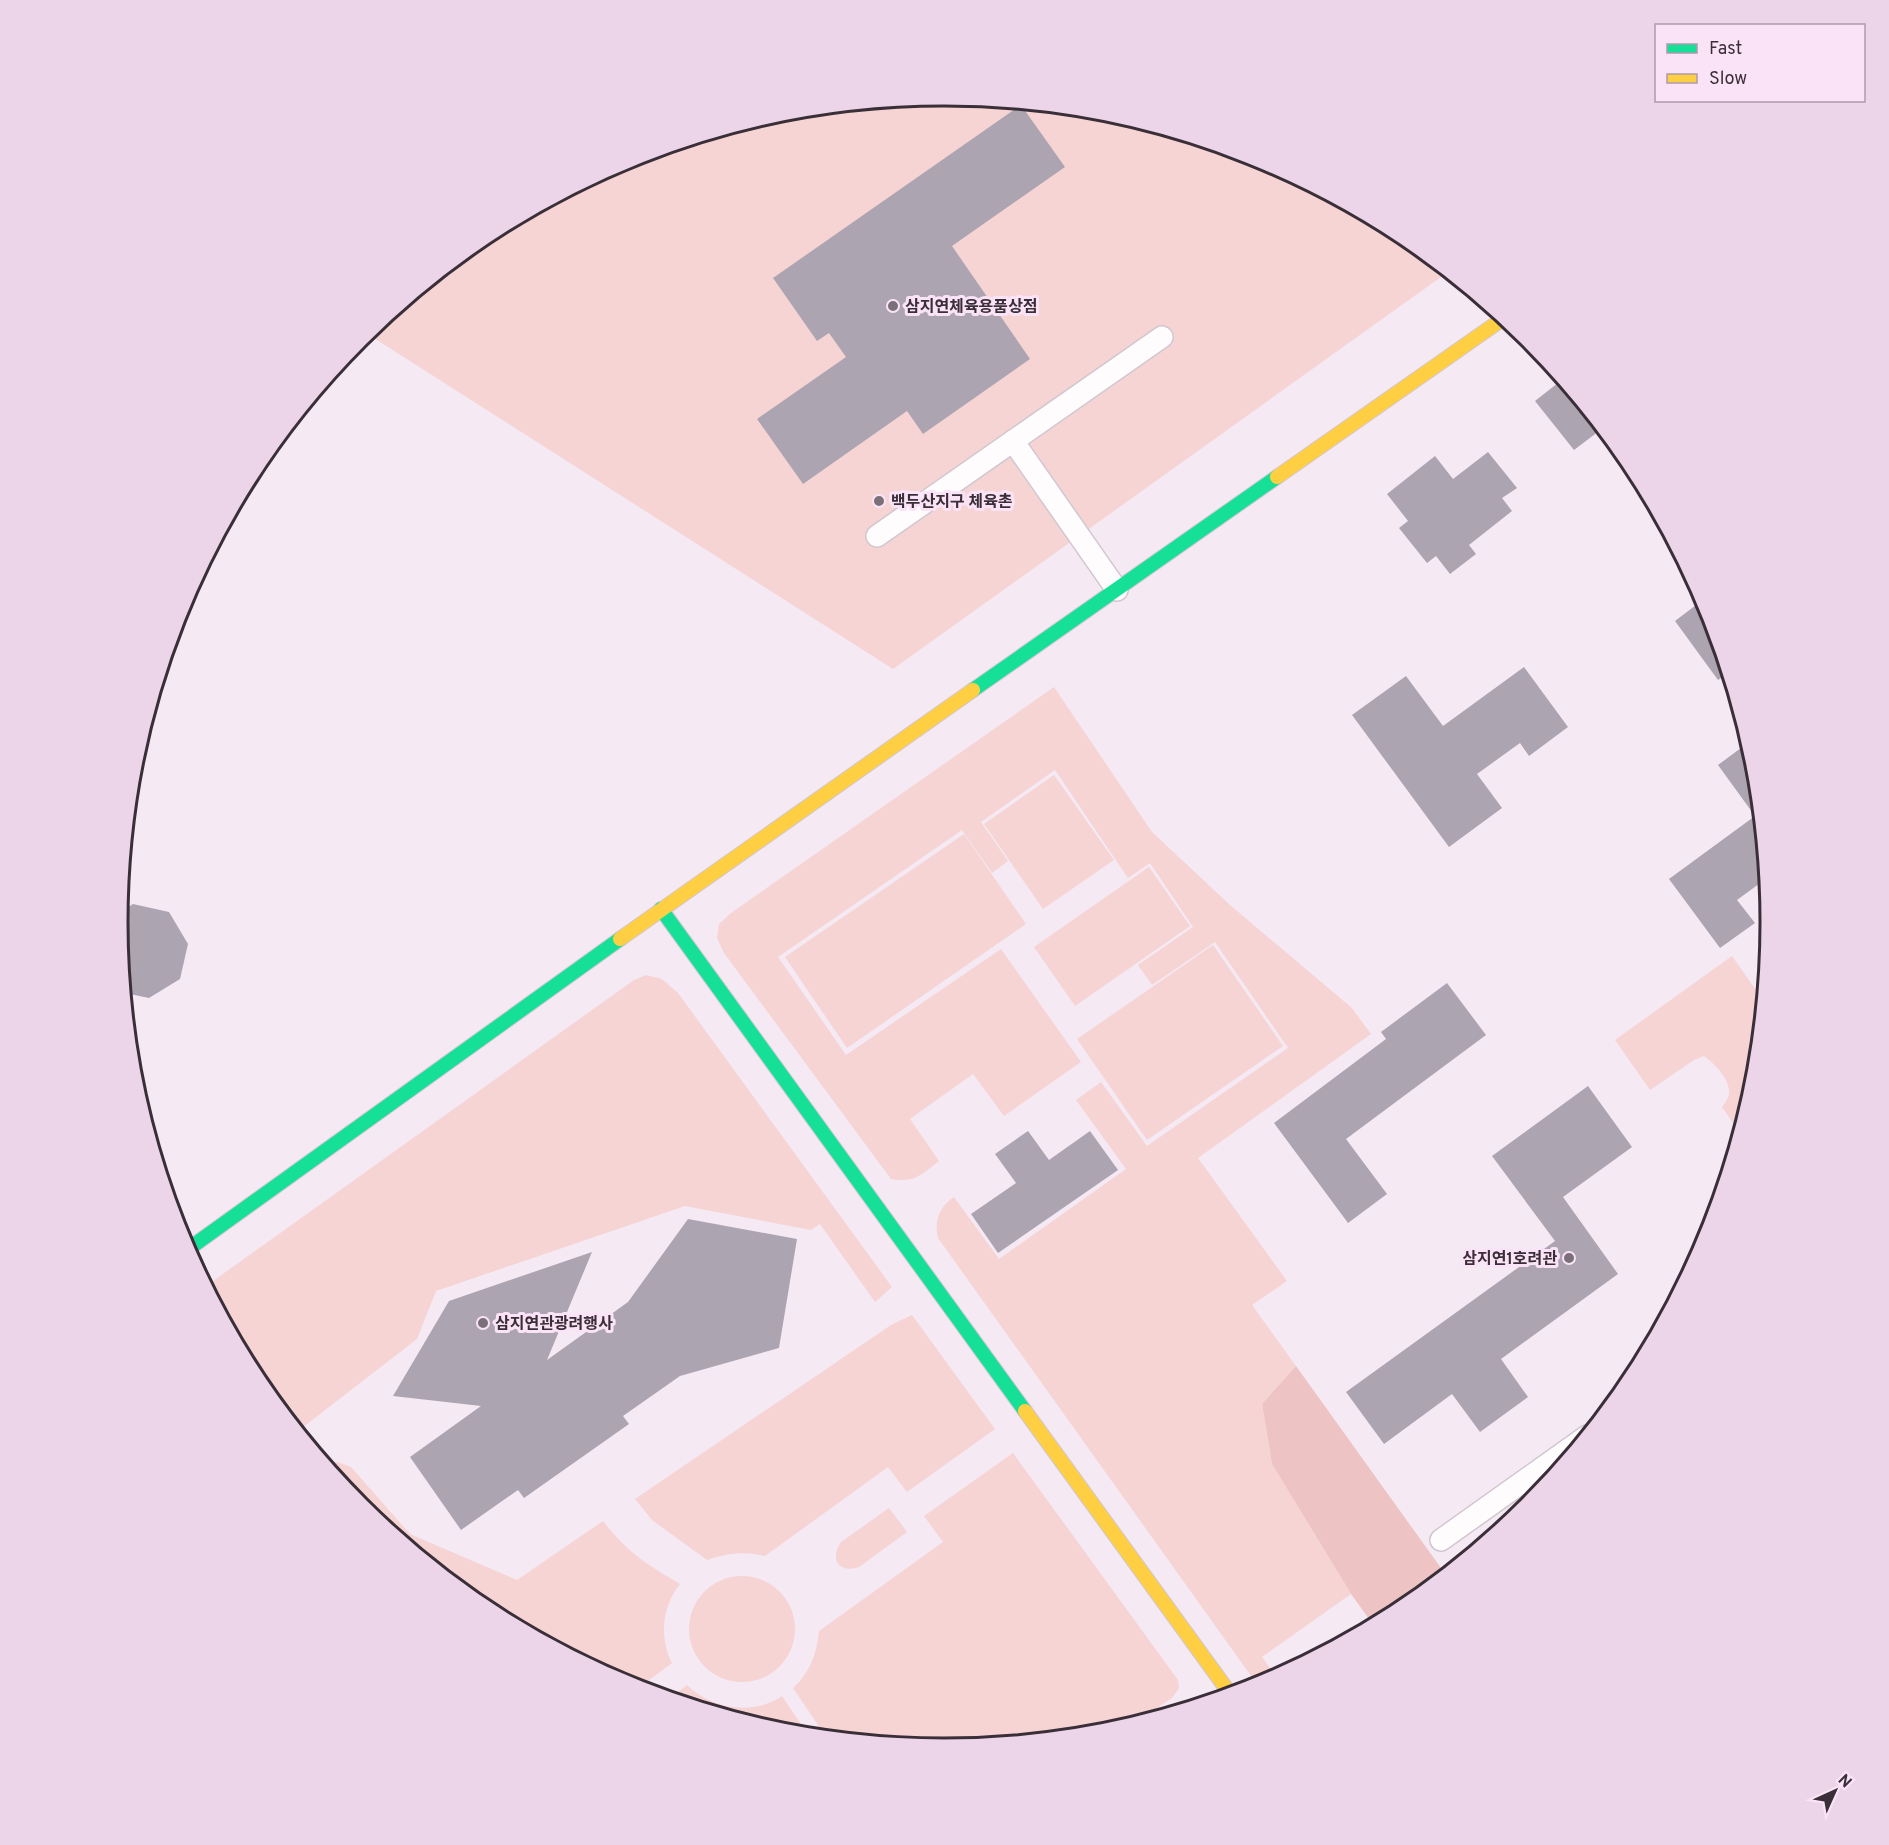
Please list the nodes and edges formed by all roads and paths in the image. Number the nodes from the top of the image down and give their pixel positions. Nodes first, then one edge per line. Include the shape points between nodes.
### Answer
1 (1497, 323) edge
2 (1162, 337) dead end
3 (1013, 441) junction
4 (877, 536) dead end
5 (1117, 590) junction
6 (661, 909) junction
7 (195, 1244) edge
8 (1551, 1468) edge
9 (1441, 1540) dead end
10 (1226, 1688) edge

1 - 5 street
2 - 3 lane
3 - 4 lane
3 - 5 lane
5 - 6 street
6 - 7 street
6 - 10 street
8 - 9 lane

